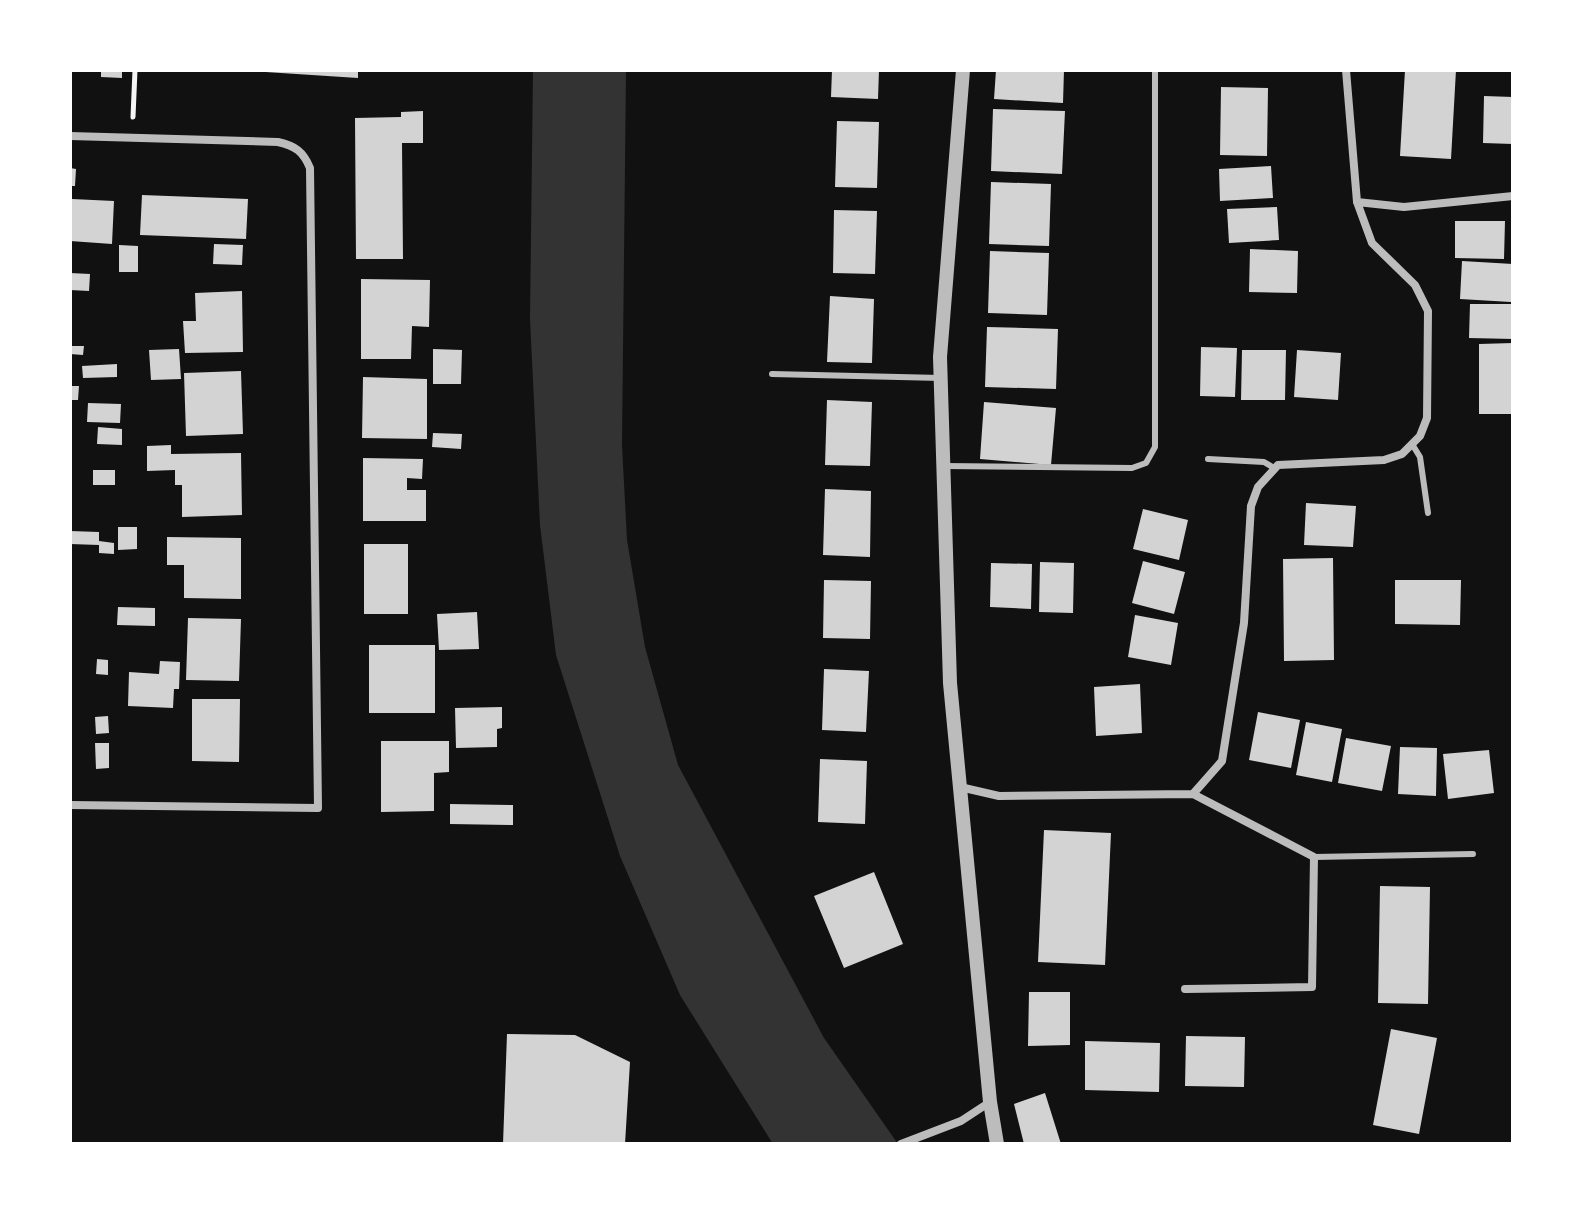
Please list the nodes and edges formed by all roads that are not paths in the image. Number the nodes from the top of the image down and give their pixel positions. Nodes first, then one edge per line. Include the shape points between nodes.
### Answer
1 (963, 70) edge
2 (1155, 70) edge
3 (1346, 70) edge
4 (70, 136) edge
5 (1513, 196) edge
6 (1357, 202) junction
7 (772, 374) dead end
8 (941, 378) junction
9 (1412, 444) junction
10 (1208, 459) dead end
11 (944, 466) junction
12 (1274, 468) junction
13 (1428, 513) dead end
14 (959, 786) junction
15 (1193, 794) junction
16 (70, 805) edge
17 (1473, 854) dead end
18 (1314, 857) junction
19 (1185, 989) dead end
20 (990, 1102) junction
21 (901, 1144) edge
22 (997, 1144) edge

1 - 8 street
2 - 11 lane via 1155,447 1146,463 1132,468
3 - 6 street
4 - 16 street via 278,142 293,146 310,168 318,808
5 - 6 street via 1404,207
6 - 9 street via 1372,243 1415,285 1428,311 1427,418
7 - 8 lane
8 - 11 street
9 - 12 street via 1384,460
9 - 13 lane via 1420,457
10 - 12 lane via 1264,462
11 - 14 street via 950,683
12 - 15 street via 1251,506 1244,623 1222,761
14 - 15 street via 999,796
14 - 20 street
15 - 18 street
17 - 18 lane
18 - 19 street via 1312,987
20 - 21 street via 961,1121
20 - 22 street

